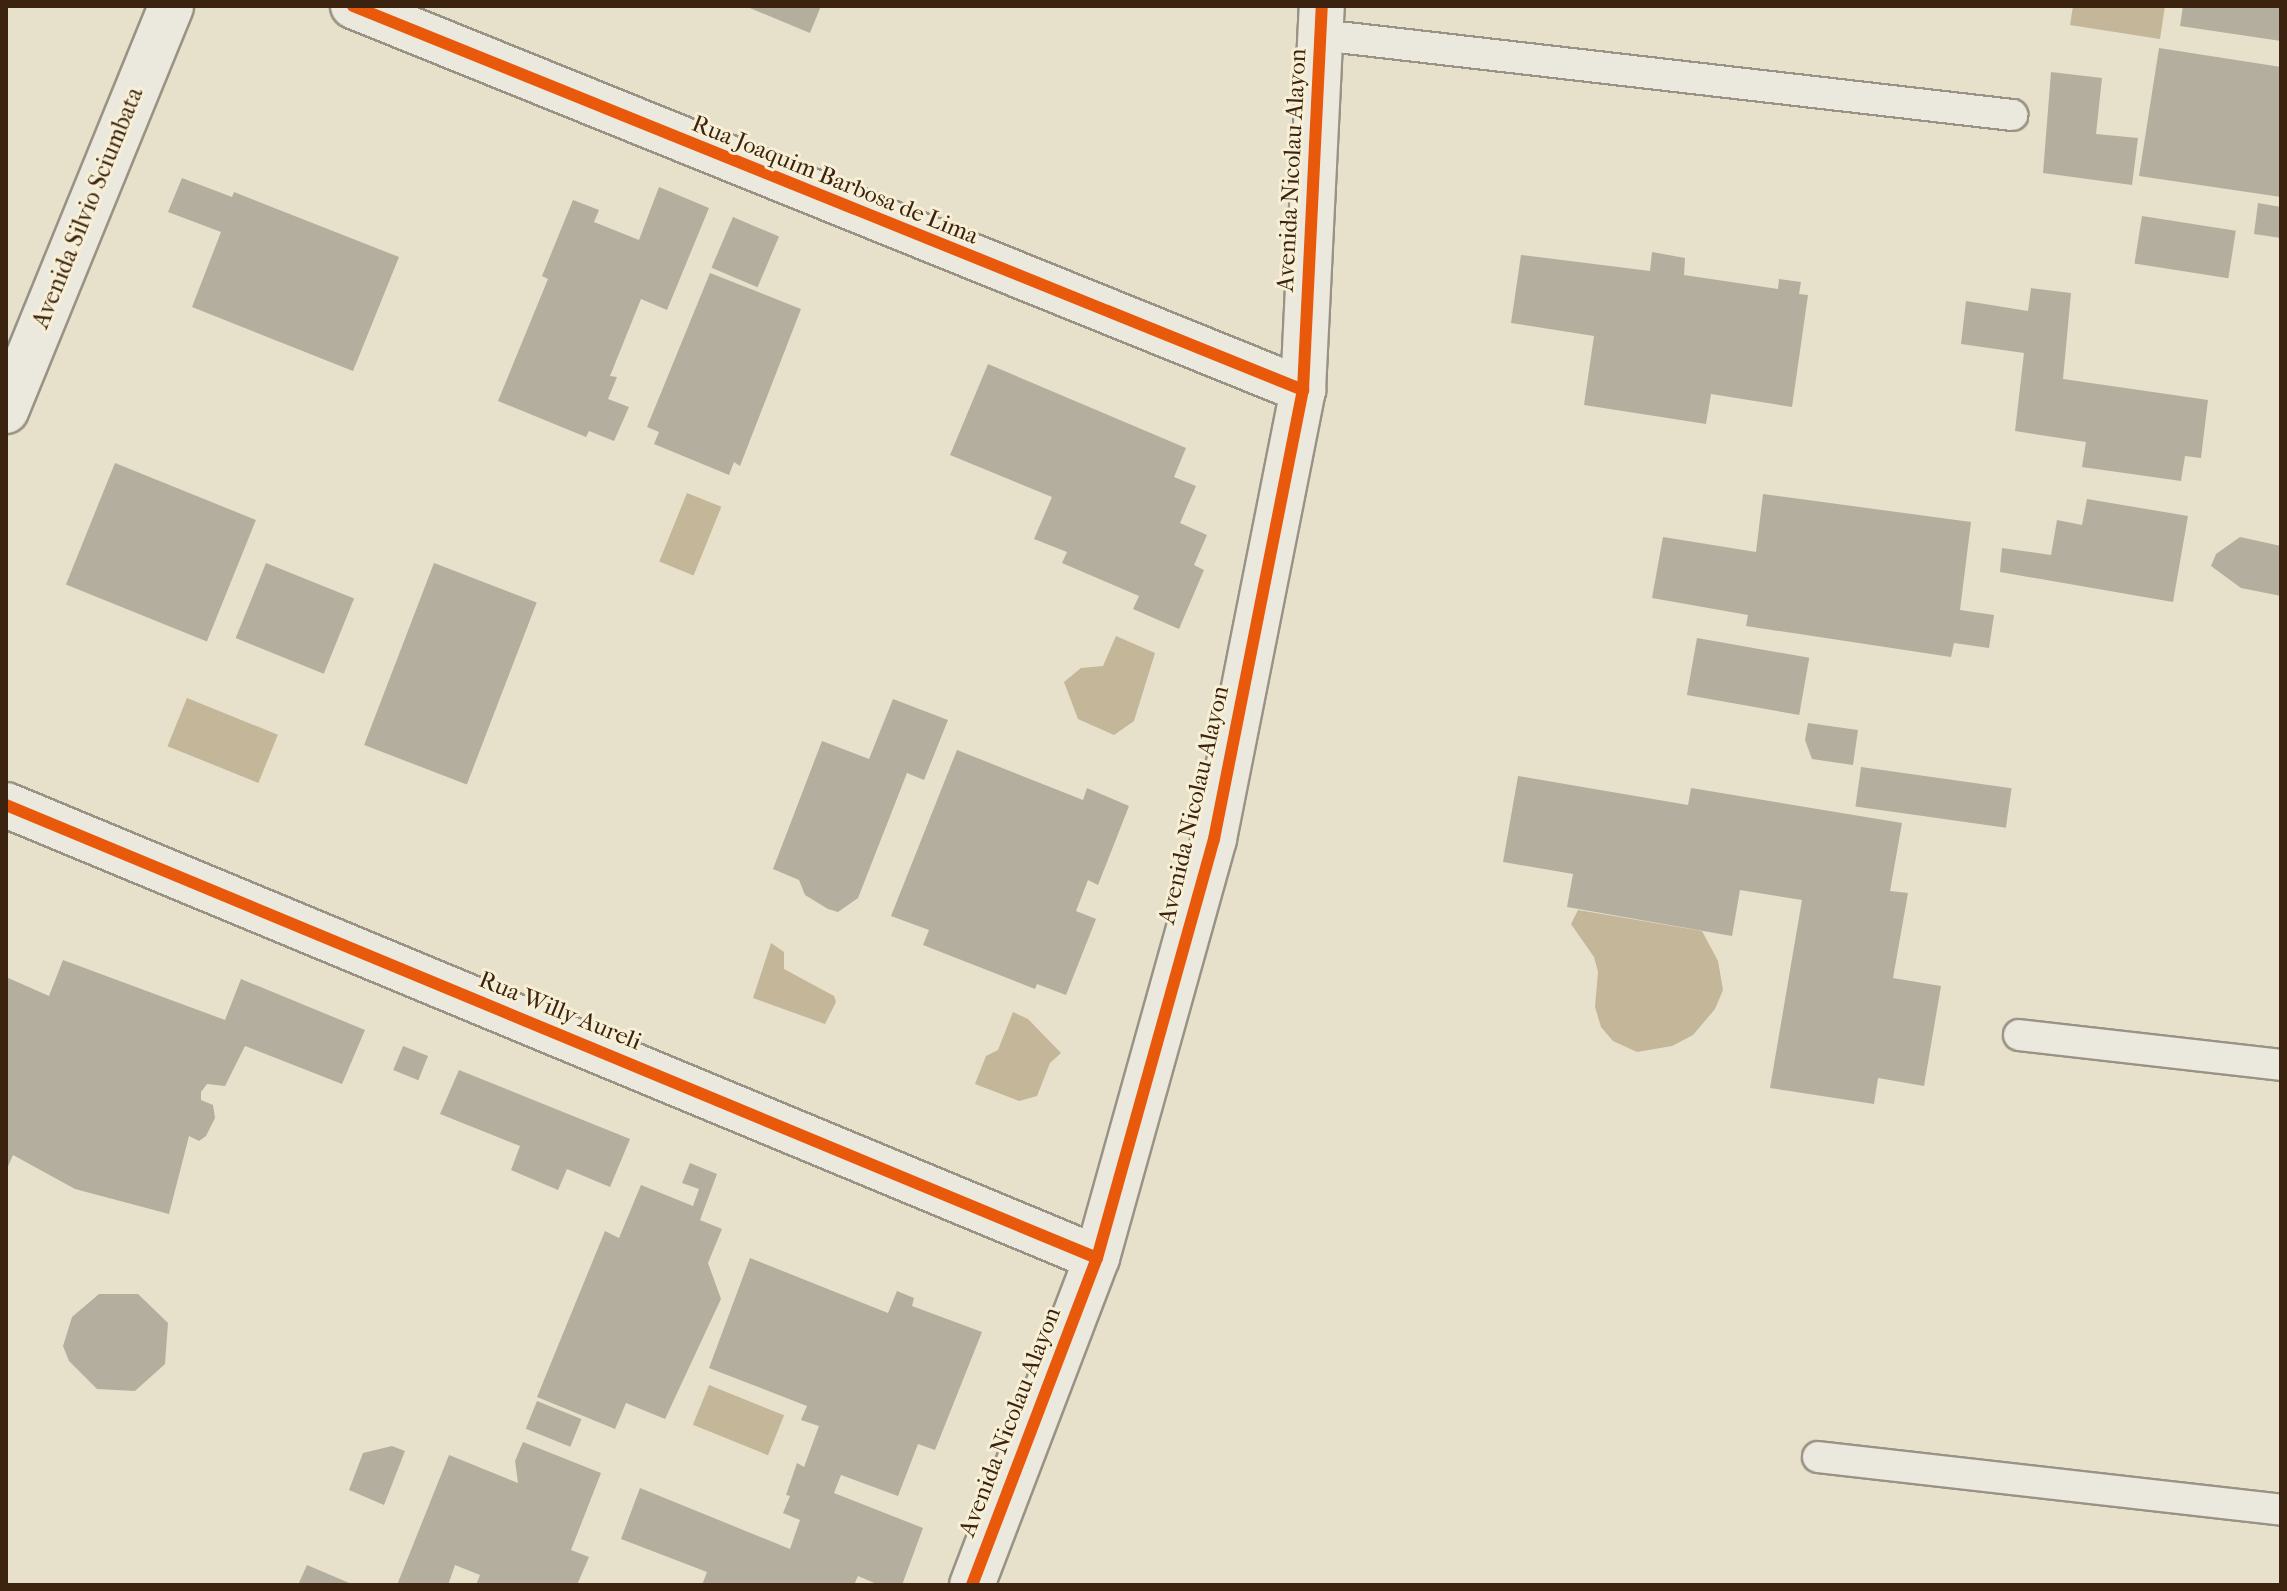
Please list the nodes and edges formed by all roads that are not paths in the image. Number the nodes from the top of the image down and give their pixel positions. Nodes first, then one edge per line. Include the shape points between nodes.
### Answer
1 (171, 6) edge
2 (353, 6) edge
3 (1322, 21) edge
4 (2012, 115) dead end
5 (1303, 390) junction
6 (6, 411) edge
7 (6, 805) edge
8 (2019, 1035) dead end
9 (2281, 1065) edge
10 (1097, 1258) junction
11 (1818, 1457) dead end
12 (2281, 1510) edge
13 (972, 1585) edge

1 - 6 street, Avenida Silvio Sciumbata
2 - 5 street, Rua Joaquim Barbosa de Lima
3 - 4 lane
3 - 5 street, Avenida Nicolau Alayon
5 - 10 street, Avenida Nicolau Alayon via 1214,839
7 - 10 street, Rua Willy Aureli
8 - 9 lane
10 - 13 street, Avenida Nicolau Alayon
11 - 12 lane

